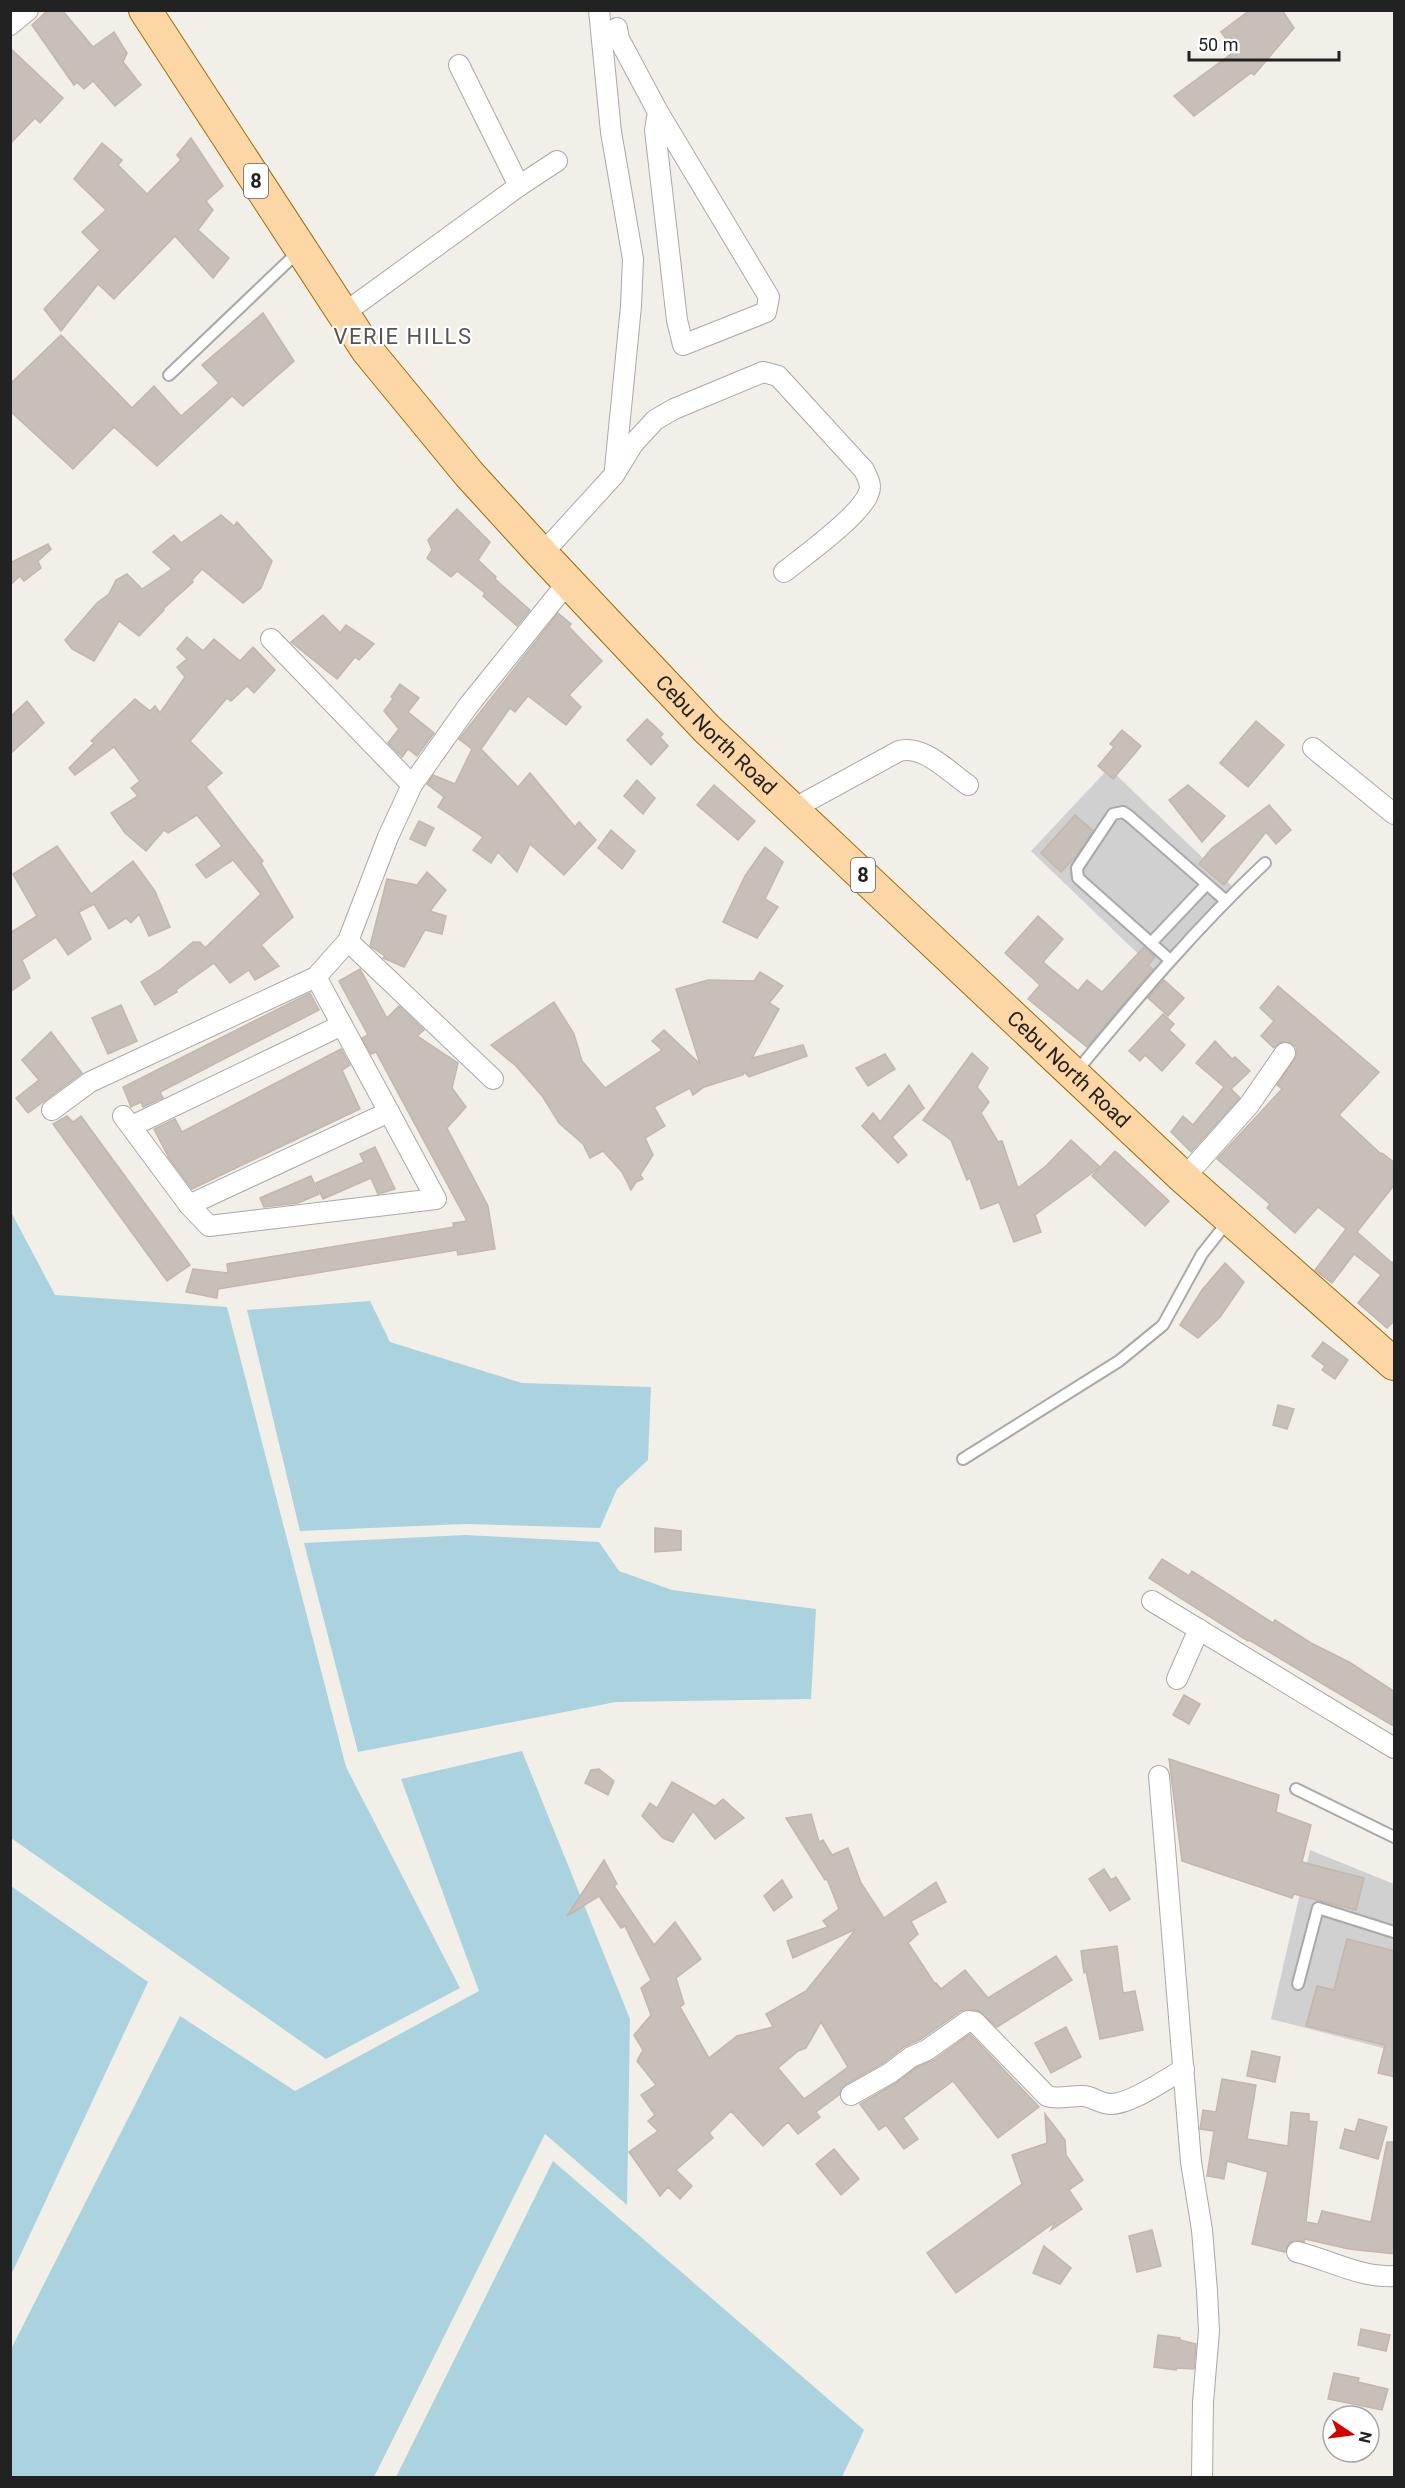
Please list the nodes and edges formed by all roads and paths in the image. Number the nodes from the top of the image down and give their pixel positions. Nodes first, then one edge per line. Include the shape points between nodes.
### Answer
1 (28, 10) edge
2 (145, 10) edge
3 (599, 10) edge
4 (10, 25) edge
5 (613, 37) junction
6 (459, 65) dead end
7 (658, 112) junction
8 (557, 161) dead end
9 (519, 186) junction
10 (300, 249) junction
11 (343, 314) junction
12 (169, 375) dead end
13 (614, 475) junction
14 (542, 554) junction
15 (784, 572) dead end
16 (568, 582) junction
17 (271, 639) dead end
18 (1313, 748) dead end
19 (412, 785) junction
20 (968, 785) dead end
21 (794, 809) junction
22 (1395, 814) edge
23 (1265, 863) dead end
24 (1206, 885) junction
25 (1225, 900) junction
26 (348, 941) junction
27 (1151, 943) junction
28 (1170, 960) junction
29 (316, 977) junction
30 (342, 1026) junction
31 (1285, 1053) dead end
32 (1074, 1075) junction
33 (493, 1079) dead end
34 (52, 1110) dead end
35 (389, 1112) junction
36 (1184, 1178) junction
37 (189, 1206) junction
38 (1229, 1220) junction
39 (1391, 1353) edge
40 (963, 1459) dead end
41 (1152, 1600) dead end
42 (1199, 1629) junction
43 (1177, 1679) dead end
44 (1395, 1748) edge
45 (1159, 1776) dead end
46 (1296, 1789) dead end
47 (1395, 1837) edge
48 (1395, 1932) edge
49 (1298, 1984) dead end
50 (1184, 2069) junction
51 (851, 2095) dead end
52 (1297, 2252) dead end
53 (1395, 2276) edge
54 (1202, 2478) edge

1 - 4 street
2 - 10 main road, Cebu North Road / 8
3 - 5 street
5 - 7 street
5 - 13 street via 610,132 633,259
6 - 9 street
7 - 7 street via 769,297 766,312 683,345 655,130
8 - 9 street
9 - 11 street
10 - 11 main road, Cebu North Road / 8
10 - 12 lane
11 - 14 main road, Cebu North Road / 8 via 469,474
13 - 14 street
13 - 15 street via 633,444 655,420 763,372 778,376 864,470 870,482 869,493 854,514
14 - 16 main road, Cebu North Road / 8
16 - 19 street via 468,706
16 - 21 main road, Cebu North Road / 8 via 707,729
17 - 19 street
18 - 22 street
19 - 26 street
20 - 21 street via 921,752 908,749
21 - 32 main road, Cebu North Road / 8
23 - 25 lane
24 - 25 lane
24 - 27 lane
24 - 27 lane via 1129,816 1123,812 1113,814 1077,868 1078,878
25 - 28 lane
26 - 29 street
26 - 33 street
27 - 28 lane
28 - 32 lane
29 - 30 street
29 - 34 street via 90,1082
30 - 35 street
30 - 37 street via 128,1121
31 - 36 street via 1249,1105
32 - 36 main road, Cebu North Road / 8
35 - 37 street
35 - 37 street via 436,1199 209,1226
36 - 38 main road, Cebu North Road / 8
38 - 39 main road, Cebu North Road / 8
38 - 40 lane via 1202,1254 1163,1325 1119,1360
41 - 42 street
42 - 43 street
42 - 44 street
45 - 50 street
46 - 47 lane
48 - 49 lane via 1318,1908
50 - 51 street via 1125,2101 1097,2102 1088,2096 1056,2099 1047,2096 975,2022 968,2021
50 - 54 street via 1209,2331
52 - 53 street via 1345,2269

